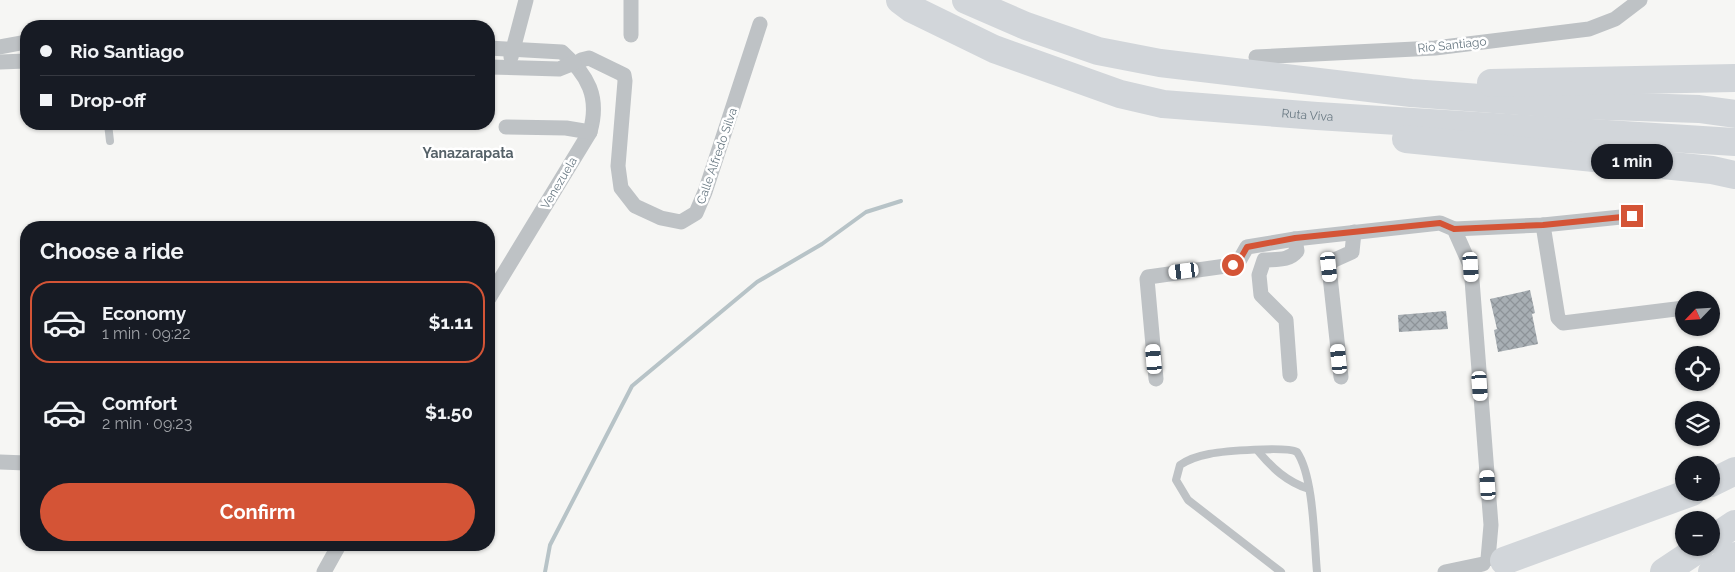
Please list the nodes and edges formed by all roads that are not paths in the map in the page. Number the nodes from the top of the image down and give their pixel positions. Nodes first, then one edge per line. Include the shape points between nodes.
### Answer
1 (526, 0) edge
2 (631, 0) edge
3 (900, 0) edge
4 (966, 0) edge
5 (1640, 0) edge
6 (760, 24) dead end
7 (631, 35) dead end
8 (20, 43) edge
9 (0, 47) edge
10 (495, 48) edge
11 (513, 49) junction
12 (1256, 57) dead end
13 (20, 61) edge
14 (0, 62) edge
15 (575, 64) junction
16 (495, 68) edge
17 (508, 68) junction
18 (1735, 78) edge
19 (1411, 93) junction
20 (1735, 114) edge
21 (1316, 116) junction
22 (506, 127) dead end
23 (109, 130) edge
24 (590, 132) junction
25 (110, 141) dead end
26 (1735, 142) edge
27 (1735, 175) edge
28 (1632, 216) dead end
29 (1543, 225) junction
30 (1454, 229) junction
31 (1354, 232) junction
32 (1295, 238) junction
33 (495, 277) edge
34 (1675, 309) edge
35 (1290, 375) dead end
36 (1341, 377) dead end
37 (1156, 379) dead end
38 (1258, 450) junction
39 (0, 462) edge
40 (20, 463) edge
41 (1735, 471) edge
42 (1720, 478) edge
43 (1309, 489) junction
44 (1675, 499) edge
45 (1735, 524) edge
46 (1720, 534) edge
47 (336, 551) edge
48 (1688, 556) edge
49 (1735, 556) edge
50 (1496, 567) edge
51 (1451, 570) edge
52 (324, 572) edge
53 (1281, 572) edge
54 (1317, 572) edge
55 (1664, 572) edge
56 (1712, 572) edge

1 - 11 street
2 - 7 street
3 - 21 highway, Ruta Viva via 947,28 994,49 1120,94 1163,104
4 - 19 highway via 1026,26 1098,51 1170,64
5 - 12 street, Rio Santiago via 1615,19 1590,29 1436,48
6 - 15 street, Calle Alfredo Silva via 705,192 696,213 681,222 661,218 635,206 621,188 618,166 624,75 589,58
8 - 9 street
10 - 11 street
11 - 15 street via 562,52
11 - 17 street
13 - 14 street
15 - 17 street via 558,69
15 - 24 street, Venezuela via 594,102 595,115
16 - 17 street
18 - 19 highway via 1448,84
19 - 20 highway via 1576,105 1699,109
21 - 26 highway, Ruta Viva
21 - 27 highway via 1336,128 1373,135
22 - 24 street via 566,128
23 - 25 lane
24 - 33 street, Venezuela
28 - 29 street
29 - 30 street
29 - 34 street via 1558,318 1563,323
30 - 31 street via 1440,223
30 - 50 street via 1471,267
31 - 32 street
31 - 36 street via 1352,252 1332,261 1329,267
32 - 35 street via 1297,251 1293,256 1264,260 1259,275 1261,295 1286,320
32 - 37 street via 1247,247 1233,265 1148,276
38 - 43 lane via 1290,481
38 - 43 lane via 1284,448 1297,452
38 - 53 lane via 1210,453 1190,458 1180,465 1176,480 1188,500
39 - 40 street
41 - 42 highway
43 - 54 lane
44 - 50 highway
45 - 46 highway
47 - 52 street
48 - 55 highway
49 - 56 highway
50 - 51 street

